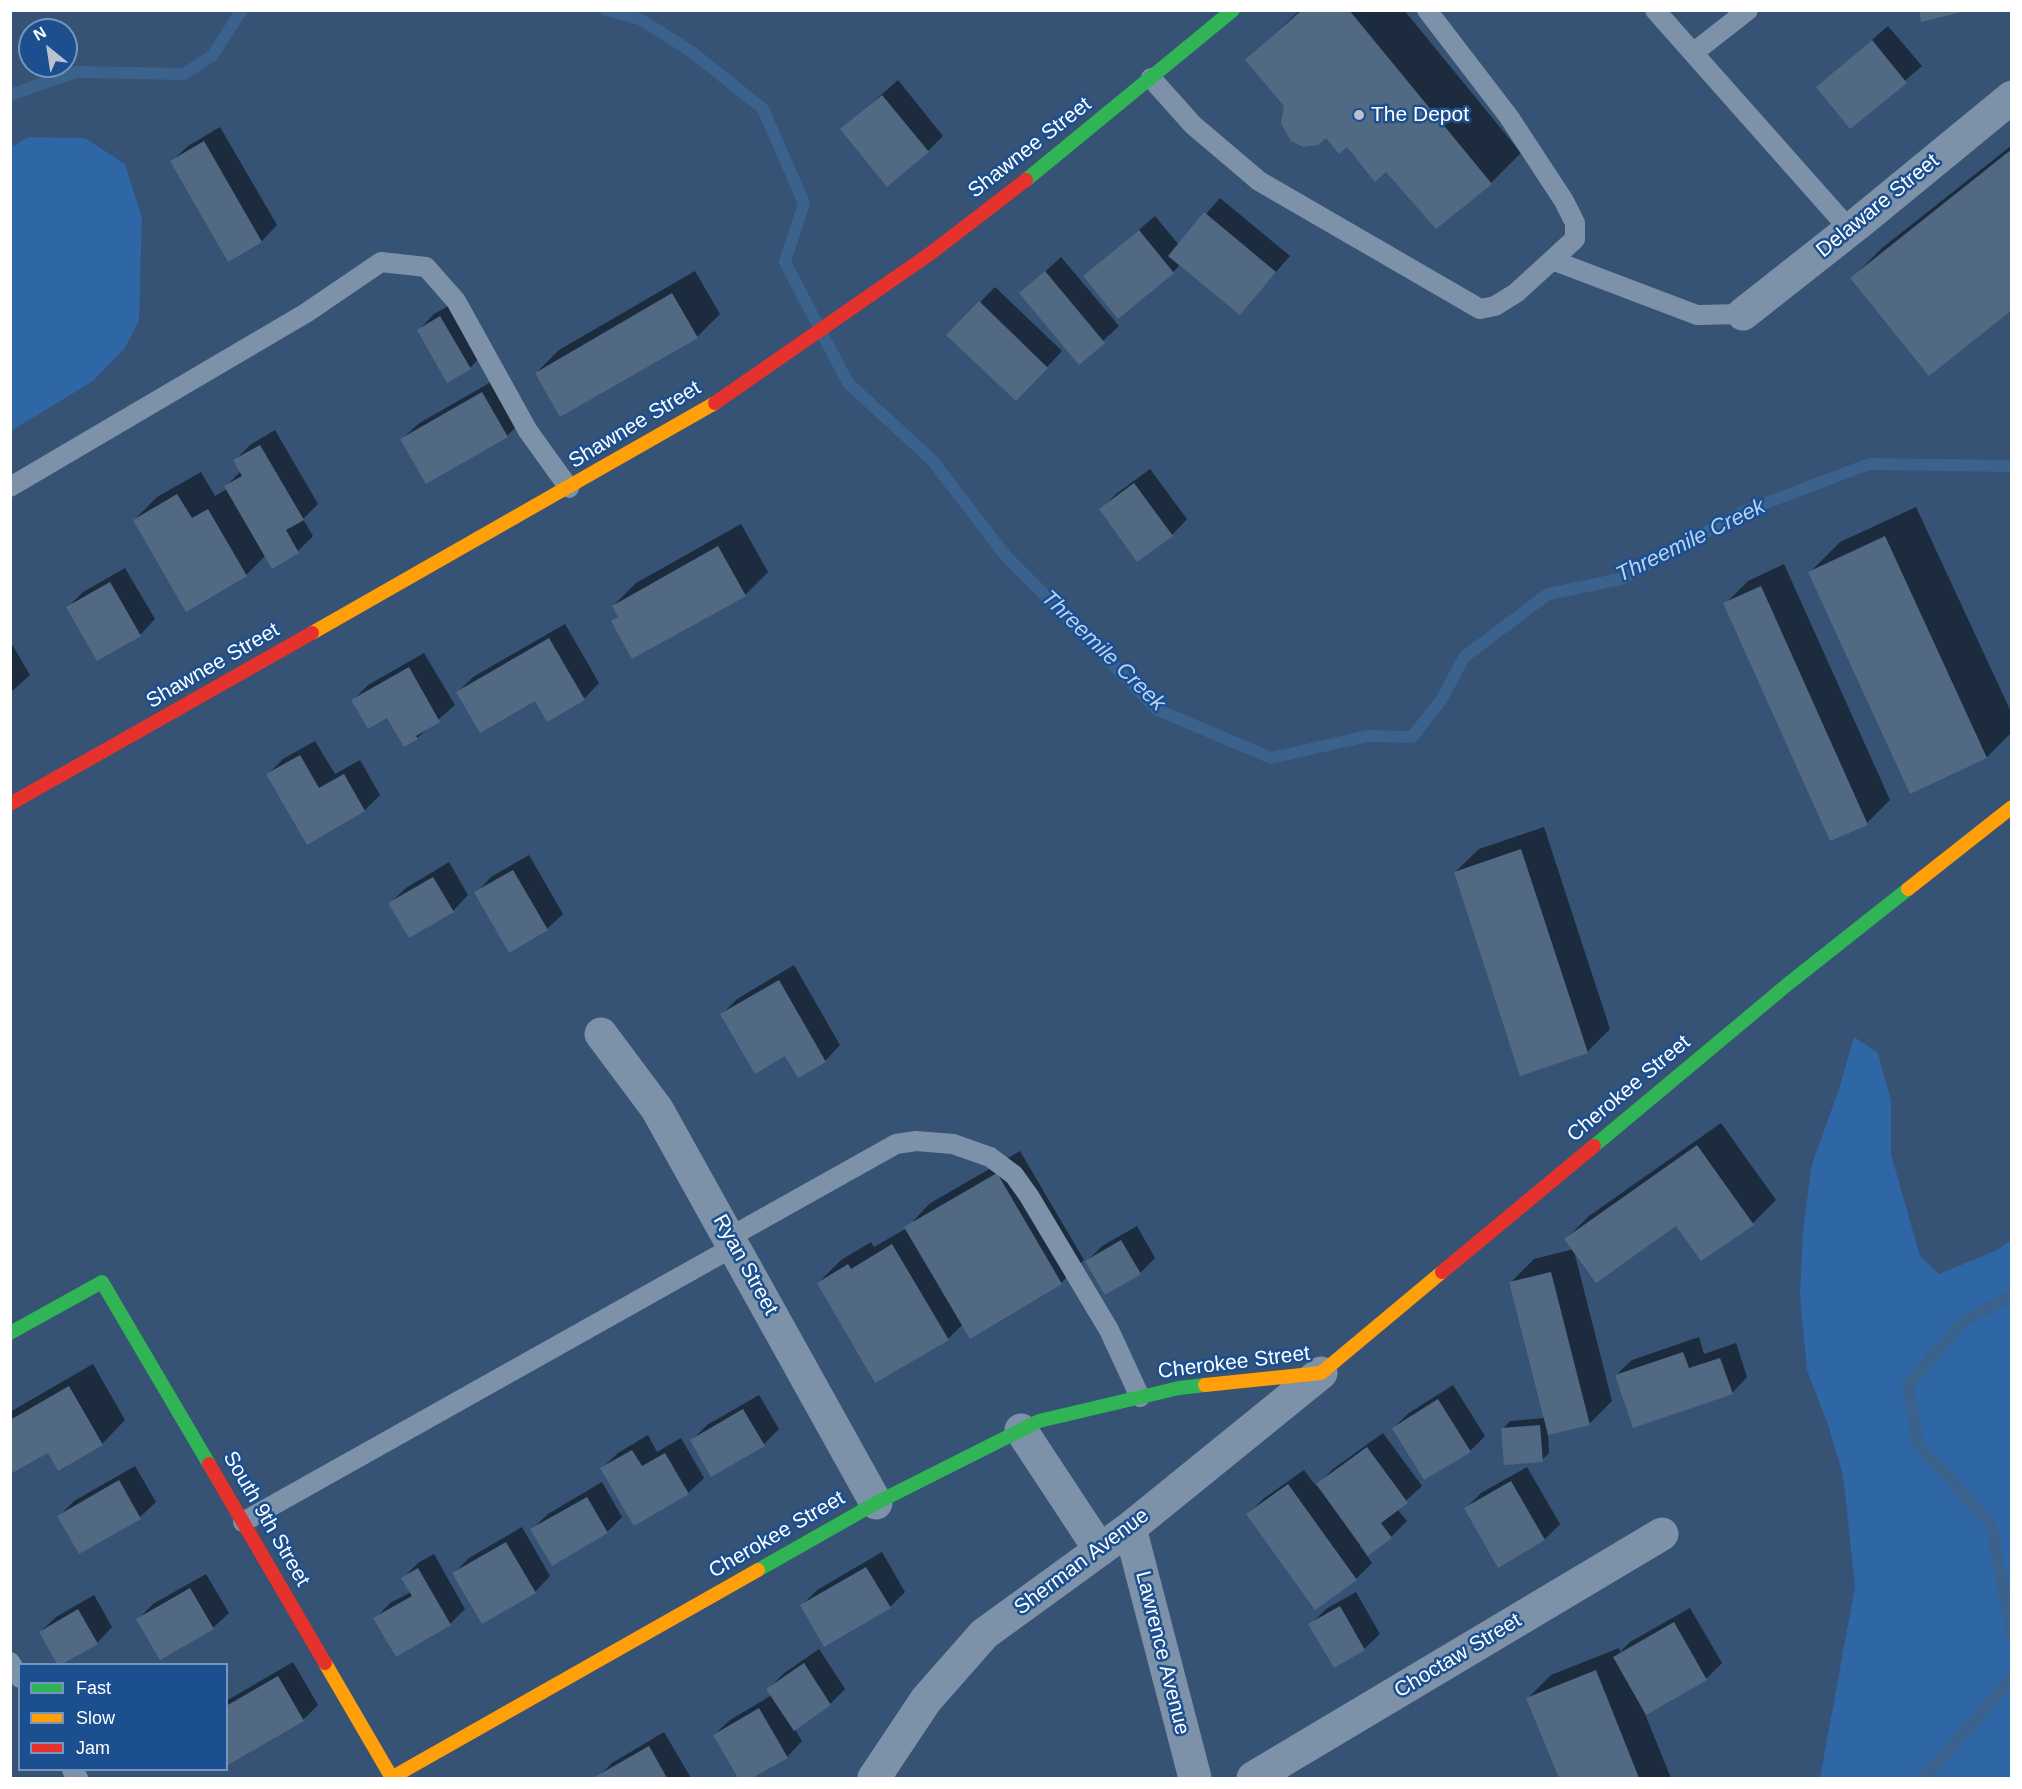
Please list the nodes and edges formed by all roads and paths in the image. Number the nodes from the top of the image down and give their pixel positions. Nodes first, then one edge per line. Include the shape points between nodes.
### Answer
1 (1233, 10) edge
2 (1426, 10) edge
3 (1656, 10) edge
4 (1748, 10) edge
5 (1693, 53) junction
6 (1151, 78) junction
7 (2012, 97) edge
8 (1850, 230) junction
9 (1552, 260) junction
10 (1743, 314) joint
11 (10, 487) edge
12 (569, 488) junction
13 (10, 804) edge
14 (2012, 807) edge
15 (601, 1034) dead end
16 (733, 1242) junction
17 (10, 1333) edge
18 (1321, 1373) junction
19 (1140, 1397) junction
20 (1021, 1430) junction
21 (876, 1503) junction
22 (243, 1522) junction
23 (1130, 1528) junction
24 (1662, 1534) dead end
25 (1100, 1550) junction
26 (10, 1662) edge
27 (18, 1675) edge
28 (392, 1778) edge
29 (874, 1779) edge
30 (1195, 1779) edge
31 (1253, 1779) edge

1 - 6 street, Shawnee Street
2 - 9 lane via 1509,117 1564,201 1575,223 1575,239
3 - 5 lane
4 - 5 lane
5 - 8 lane
6 - 9 lane via 1192,125 1260,181 1480,309 1495,306 1516,292
6 - 12 street, Shawnee Street via 931,253 727,395
7 - 8 street, Delaware Street
8 - 10 street, Delaware Street
9 - 10 lane via 1697,315
11 - 12 lane via 306,313 381,262 426,267 456,301 528,431
12 - 13 street, Shawnee Street
14 - 18 street, Cherokee Street via 1788,984
15 - 16 street, Ryan Street via 657,1109
16 - 19 lane via 896,1144 953,1144 990,1157 1014,1175 1029,1196 1109,1330
16 - 21 street, Ryan Street
16 - 22 lane
17 - 22 street, South 9th Street via 102,1282
18 - 19 street, Cherokee Street via 1179,1388
18 - 23 street, Sherman Avenue
19 - 20 street, Cherokee Street via 1039,1421
20 - 21 street, Cherokee Street
20 - 25 street
21 - 28 street, Cherokee Street
22 - 28 street, South 9th Street
23 - 25 street, Sherman Avenue
23 - 30 street, Lawrence Avenue
24 - 31 street, Choctaw Street
25 - 29 street, Sherman Avenue via 984,1634 926,1700
26 - 27 lane

